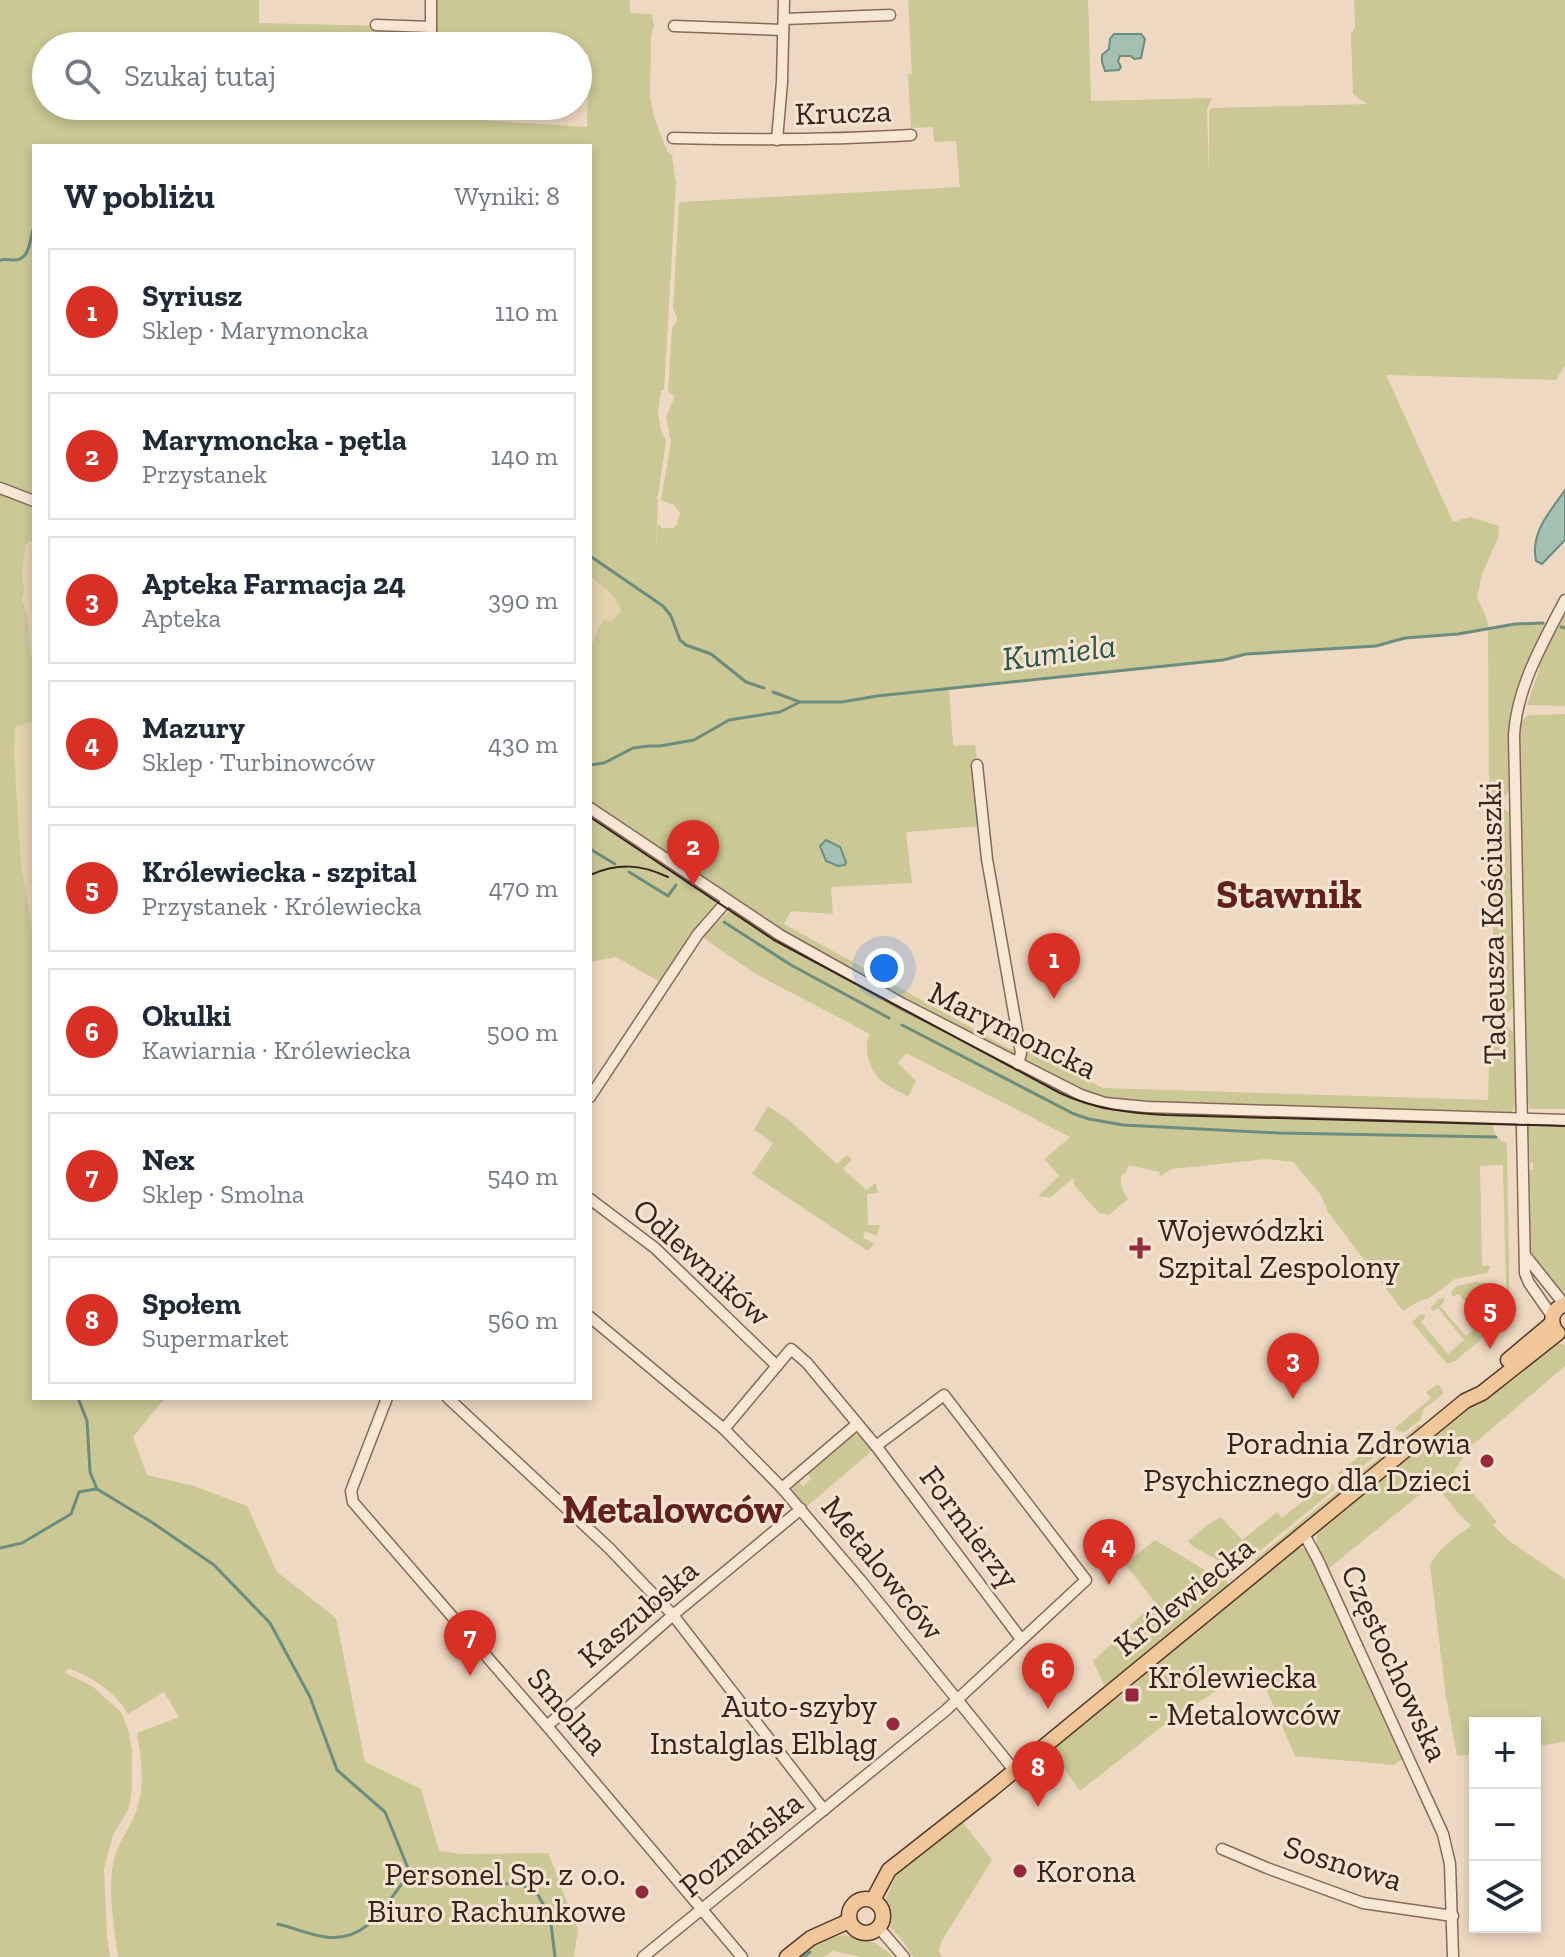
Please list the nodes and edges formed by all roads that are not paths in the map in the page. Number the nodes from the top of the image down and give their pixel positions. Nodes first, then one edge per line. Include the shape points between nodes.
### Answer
1 (431, 0) edge
2 (784, 0) edge
3 (890, 15) dead end
4 (784, 24) junction
5 (376, 25) dead end
6 (674, 26) dead end
7 (431, 27) junction
8 (431, 32) edge
9 (911, 135) dead end
10 (673, 138) dead end
11 (777, 140) junction
12 (0, 488) edge
13 (32, 500) edge
14 (1562, 605) edge
15 (977, 765) dead end
16 (592, 809) edge
17 (727, 901) junction
18 (1018, 1064) junction
19 (592, 1094) edge
20 (1522, 1119) junction
21 (1565, 1120) edge
22 (592, 1201) edge
23 (1525, 1255) junction
24 (1565, 1304) edge
25 (592, 1319) edge
26 (1557, 1327) edge
27 (777, 1366) junction
28 (386, 1400) edge
29 (450, 1400) edge
30 (857, 1424) junction
31 (724, 1429) junction
32 (876, 1446) junction
33 (782, 1488) junction
34 (801, 1509) junction
35 (1304, 1534) junction
36 (673, 1615) junction
37 (1021, 1639) junction
38 (957, 1700) junction
39 (547, 1726) junction
40 (1014, 1770) junction
41 (824, 1810) junction
42 (1222, 1849) dead end
43 (873, 1900) junction
44 (702, 1909) junction
45 (1453, 1916) junction
46 (849, 1921) junction
47 (879, 1928) junction
48 (643, 1957) edge
49 (742, 1957) edge
50 (787, 1957) edge
51 (904, 1957) edge
52 (1453, 1957) edge

1 - 7 street
2 - 4 street
3 - 4 street
4 - 6 street
4 - 11 street
5 - 7 street
7 - 8 street
9 - 11 street, Krucza
10 - 11 street, Krucza
12 - 13 street
14 - 20 street, Tadeusza Kościuszki via 1523,687 1514,735
15 - 18 street via 987,859 1021,1053
16 - 17 street, Marymoncka
17 - 18 street, Marymoncka via 840,969
17 - 19 street via 698,934
18 - 20 street, Marymoncka via 1081,1095 1120,1105
20 - 21 street, Marymoncka
20 - 23 street, Tadeusza Kościuszki
22 - 27 street, Odlewników via 655,1248
23 - 24 street
23 - 26 street, Tadeusza Kościuszki via 1529,1283
24 - 26 main road, Królewiecka via 1557,1308
25 - 31 street, Metalowców
26 - 35 main road, Królewiecka via 1473,1389
27 - 30 street via 791,1349
27 - 31 street
28 - 39 street, Smolna via 351,1491 353,1502
29 - 36 street
30 - 32 street
30 - 33 street
31 - 33 street, Metalowców
32 - 37 street, Formierzy
32 - 37 street, Poznańska via 944,1395 1086,1580
33 - 34 street, Metalowców
34 - 36 street, Kaszubska
34 - 38 street, Metalowców
35 - 40 main road, Królewiecka
35 - 45 street, Częstochowska via 1443,1834
36 - 39 street, Kaszubska
36 - 41 street
37 - 38 street, Poznańska
38 - 40 street, Metalowców
38 - 41 street, Poznańska
39 - 44 street, Smolna
40 - 43 main road, Królewiecka via 889,1870
41 - 44 street, Poznańska
42 - 45 street, Sosnowa via 1363,1903
43 - 46 main road via 854,1903
43 - 47 main road via 883,1913
44 - 48 street, Poznańska
44 - 49 street, Smolna
45 - 52 street, Częstochowska
46 - 47 main road via 862,1934
46 - 50 main road via 811,1938
47 - 51 street

